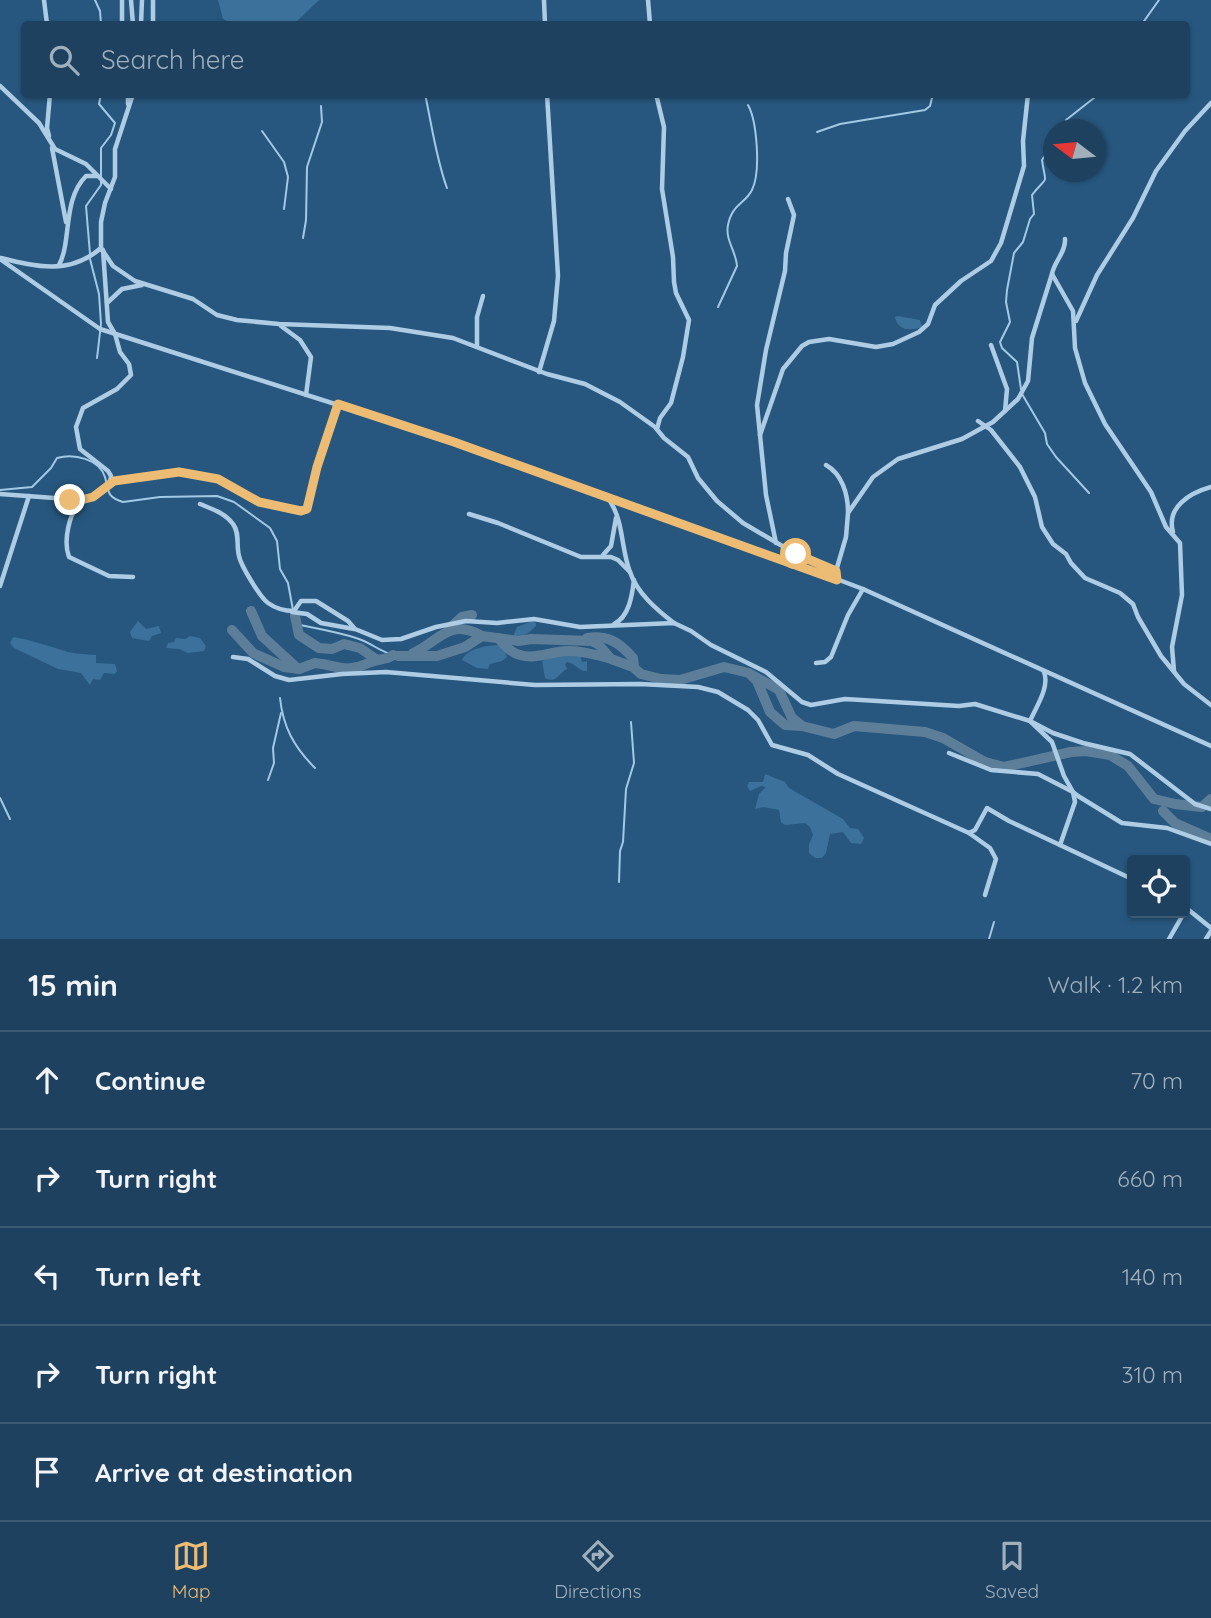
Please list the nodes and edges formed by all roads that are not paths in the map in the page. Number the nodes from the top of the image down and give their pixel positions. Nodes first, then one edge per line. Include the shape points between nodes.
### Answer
1 (46, 0) edge
2 (122, 0) edge
3 (131, 0) edge
4 (142, 0) edge
5 (153, 0) edge
6 (544, 0) edge
7 (647, 2) edge
8 (47, 21) edge
9 (122, 21) edge
10 (133, 21) edge
11 (141, 21) edge
12 (153, 21) edge
13 (545, 21) edge
14 (650, 21) edge
15 (0, 86) edge
16 (50, 98) edge
17 (130, 98) edge
18 (547, 98) edge
19 (657, 98) edge
20 (1028, 98) edge
21 (1211, 103) edge
22 (51, 145) junction
23 (98, 176) junction
24 (111, 189) junction
25 (788, 200) dead end
26 (66, 222) junction
27 (1065, 239) dead end
28 (102, 249) junction
29 (0, 259) edge
30 (58, 266) junction
31 (1052, 274) junction
32 (146, 284) junction
33 (482, 296) dead end
34 (106, 305) junction
35 (279, 324) junction
36 (1075, 325) junction
37 (115, 334) junction
38 (477, 345) junction
39 (991, 345) dead end
40 (539, 372) junction
41 (306, 395) junction
42 (338, 404) junction
43 (1005, 411) junction
44 (978, 421) dead end
45 (986, 426) junction
46 (657, 430) junction
47 (760, 435) junction
48 (826, 465) dead end
49 (110, 484) junction
50 (1211, 487) edge
51 (0, 494) edge
52 (29, 496) junction
53 (608, 499) junction
54 (81, 500) junction
55 (200, 504) dead end
56 (848, 513) junction
57 (469, 514) dead end
58 (617, 514) junction
59 (1174, 536) junction
60 (776, 544) junction
61 (602, 555) junction
62 (836, 571) junction
63 (630, 572) junction
64 (133, 577) dead end
65 (634, 580) junction
66 (837, 580) junction
67 (0, 586) edge
68 (863, 589) junction
69 (292, 612) junction
70 (674, 623) junction
71 (611, 626) junction
72 (355, 629) junction
73 (233, 657) dead end
74 (816, 663) dead end
75 (1174, 671) junction
76 (1044, 672) junction
77 (1211, 705) edge
78 (1030, 721) junction
79 (1211, 746) edge
80 (949, 753) dead end
81 (1073, 792) junction
82 (1211, 809) edge
83 (969, 833) junction
84 (1211, 844) edge
85 (1060, 845) junction
86 (1127, 877) edge
87 (985, 895) dead end
88 (1190, 914) edge
89 (1181, 918) edge
90 (1211, 930) edge
91 (1170, 939) edge
92 (1206, 939) edge

1 - 8 street
2 - 9 street
3 - 10 street
4 - 11 street
5 - 12 street
6 - 13 street
7 - 14 street
15 - 22 street via 39,123
16 - 22 street via 47,128
17 - 24 street
18 - 40 street via 558,276 554,321
19 - 46 street via 664,127 662,189 674,282 689,320 671,403
20 - 47 street via 1024,166 1001,243 991,261 935,305 928,324 919,332 893,344 876,347 829,339 802,346 783,369
21 - 36 street via 1156,171 1097,275
22 - 23 street via 60,154 86,163
22 - 26 street
23 - 24 street
23 - 26 street via 86,176 78,185
24 - 28 street via 101,222
25 - 47 street via 794,215 758,398
26 - 30 street
27 - 31 street
28 - 30 street via 84,260
28 - 32 street via 113,266
28 - 34 street
29 - 30 street
29 - 37 street via 100,329
31 - 36 street via 1070,303
31 - 43 street via 1032,338 1028,381
32 - 34 street via 122,289
32 - 35 street via 193,299 217,315
33 - 38 street
34 - 37 street via 109,328
35 - 38 street via 390,328
35 - 41 street via 300,340 311,357
36 - 59 street via 1085,383
37 - 41 street
37 - 49 street via 131,375 117,389 83,408 76,427 80,449 108,471
38 - 40 street
39 - 43 street via 1007,389
40 - 46 street via 602,392
41 - 42 street
42 - 49 street via 307,509 259,502 218,479 179,472
42 - 53 street
43 - 45 street
44 - 45 street
45 - 56 street via 954,443 898,459 873,477
45 - 75 street via 1020,467 1053,544 1085,578 1133,604 1149,637
46 - 60 street via 688,457 717,501
47 - 60 street
48 - 56 street via 842,482
49 - 54 street
50 - 59 street via 1175,509 1171,521
51 - 52 street
52 - 54 street
52 - 67 street
53 - 58 street
53 - 66 street
54 - 64 street via 72,511 69,557 109,576
55 - 69 street via 224,514 236,527 239,556 266,602
56 - 62 street
57 - 61 street via 581,557
58 - 61 street via 611,546
58 - 63 street
59 - 75 street via 1181,548 1182,595 1171,647
60 - 62 street
61 - 63 street via 618,560
62 - 66 street
63 - 65 street
65 - 70 street
65 - 71 street via 625,615
66 - 68 street
68 - 74 street via 831,657
68 - 76 street
69 - 72 street
69 - 72 street via 301,601 316,601
70 - 71 street
70 - 78 street via 766,672 811,705 845,699 975,704
71 - 72 street via 534,619 466,621 391,640
73 - 83 street via 248,659 289,680 386,672 535,685 706,688 748,710 772,745 808,755 838,774
75 - 77 street
76 - 78 street via 1046,687
76 - 79 street
78 - 81 street via 1052,742
78 - 82 street via 1053,733 1133,756 1195,804
80 - 81 street via 991,770 1038,774
81 - 84 street via 1122,823 1167,828
81 - 85 street via 1075,802
83 - 85 street via 987,808
83 - 87 street via 994,854 996,863
85 - 86 street
88 - 90 street
89 - 91 street
90 - 92 street

